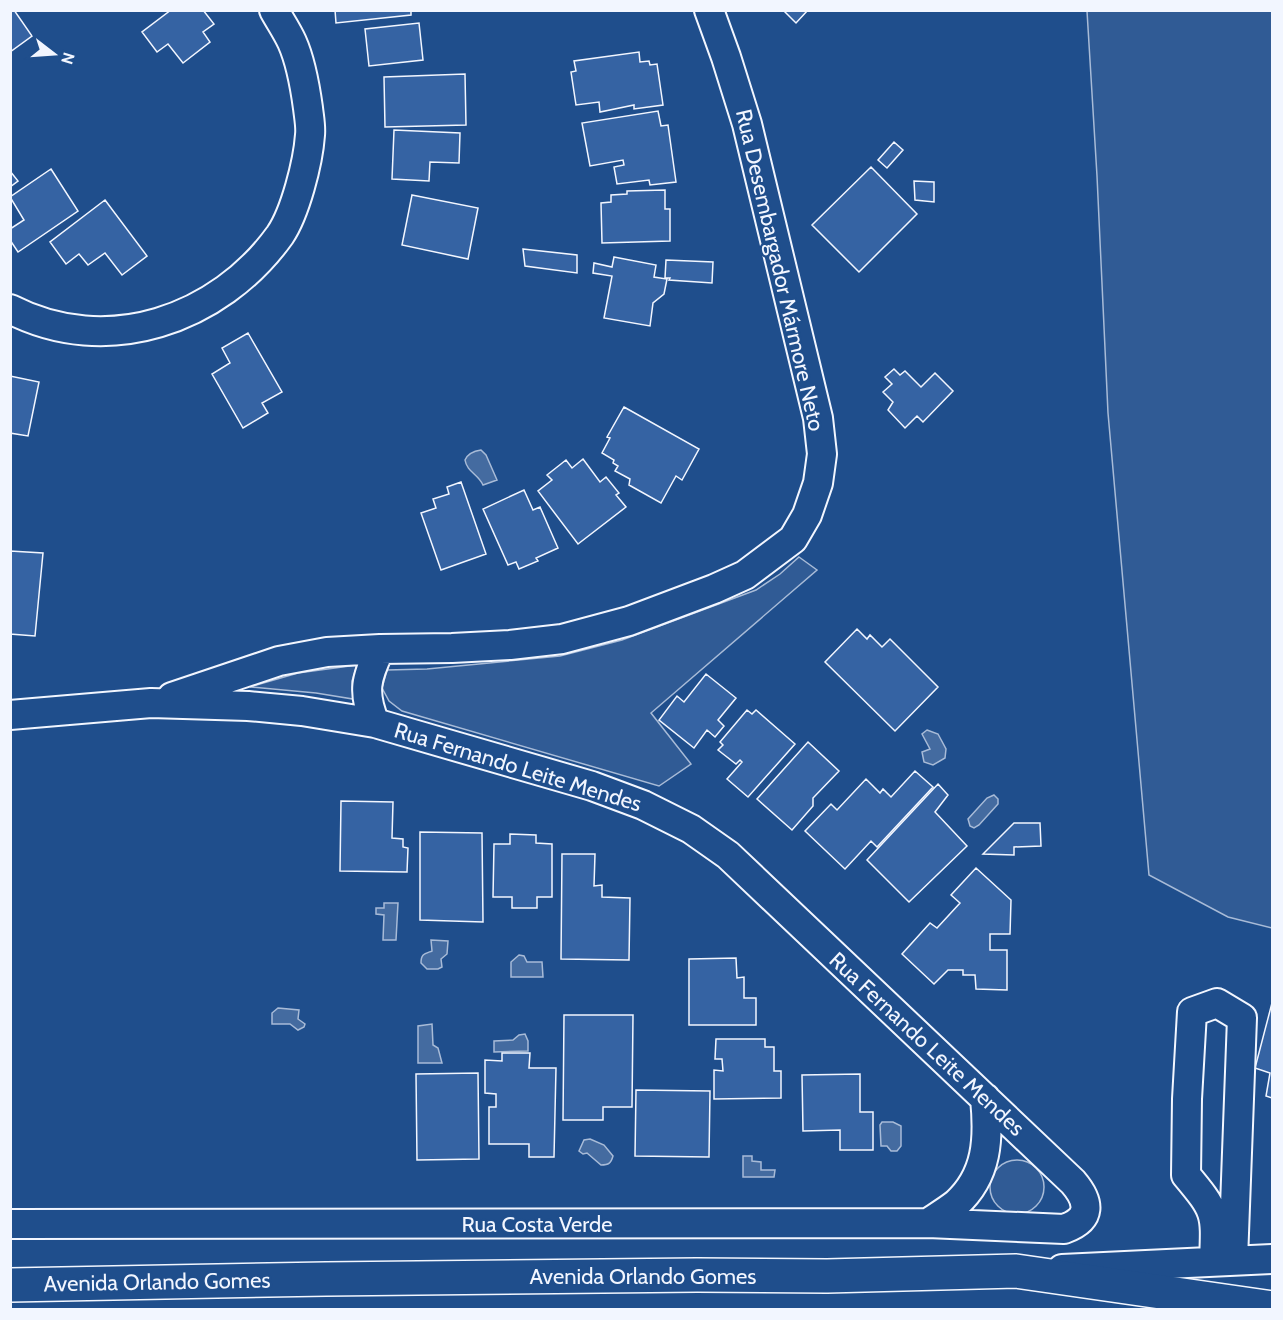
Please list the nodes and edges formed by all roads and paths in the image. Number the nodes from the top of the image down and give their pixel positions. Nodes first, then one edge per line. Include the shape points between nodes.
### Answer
1 (273, 10) edge
2 (708, 10) edge
3 (10, 309) edge
4 (380, 649) junction
5 (151, 703) junction
6 (10, 715) edge
7 (375, 723) junction
8 (985, 1098) junction
9 (928, 1223) junction
10 (10, 1224) edge
11 (1064, 1229) joint
12 (1272, 1259) edge
13 (1223, 1260) junction
14 (1016, 1271) junction
15 (10, 1285) edge
16 (1272, 1308) edge

1 - 3 street via 292,43 304,82 310,134 301,186 281,233 250,271 214,299 173,319 130,330 60,328
2 - 4 street, Rua Desembargador Mármore Neto via 747,124 818,418 822,453 818,483 807,515 793,539 745,575 629,621 562,639 510,645
4 - 5 street, Rua Desembargador Mármore Neto via 327,652 279,661
4 - 7 street via 367,684 367,704
5 - 6 street, Rua Fernando Leite Mendes
5 - 7 street, Rua Fernando Leite Mendes via 248,706
7 - 8 street, Rua Fernando Leite Mendes via 592,786 691,829 728,855
8 - 9 street via 986,1154 976,1178 957,1203
8 - 11 street, Rua Fernando Leite Mendes via 1082,1192 1084,1215 1076,1225
9 - 10 street, Rua Costa Verde
9 - 11 street, Rua Costa Verde
12 - 13 street
13 - 13 street via 1242,1018 1217,1002 1192,1011 1186,1175 1210,1203
13 - 14 street
14 - 15 main road, Avenida Orlando Gomes
14 - 16 main road, Avenida Orlando Gomes

